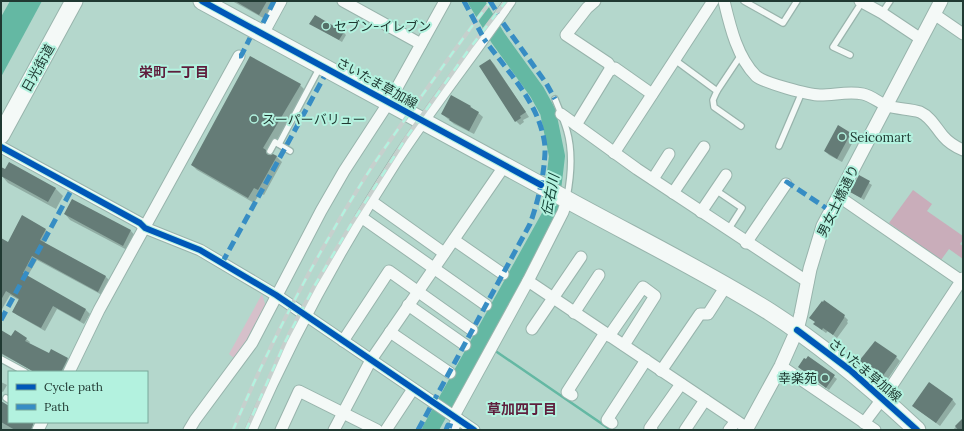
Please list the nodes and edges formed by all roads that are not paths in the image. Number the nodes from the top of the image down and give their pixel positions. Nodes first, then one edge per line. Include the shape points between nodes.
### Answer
1 (74, 1) edge
2 (202, 1) edge
3 (281, 1) edge
4 (343, 1) edge
5 (444, 1) edge
6 (510, 1) edge
7 (595, 1) edge
8 (713, 1) edge
9 (724, 1) edge
10 (744, 1) edge
11 (796, 1) edge
12 (890, 1) edge
13 (941, 1) edge
14 (861, 2) edge
15 (882, 13) junction
16 (934, 14) junction
17 (263, 34) junction
18 (963, 34) edge
19 (921, 39) junction
20 (421, 44) junction
21 (742, 54) junction
22 (850, 55) dead end
23 (239, 56) dead end
24 (676, 60) junction
25 (321, 65) junction
26 (612, 69) junction
27 (717, 91) junction
28 (802, 92) junction
29 (652, 94) junction
30 (555, 99) dead end
31 (388, 102) junction
32 (886, 105) junction
33 (561, 114) junction
34 (424, 121) junction
35 (576, 125) junction
36 (741, 126) dead end
37 (1, 135) edge
38 (279, 144) junction
39 (779, 146) dead end
40 (961, 146) edge
41 (1, 147) edge
42 (704, 147) dead end
43 (270, 151) dead end
44 (290, 151) dead end
45 (614, 153) junction
46 (669, 154) dead end
47 (504, 165) junction
48 (726, 175) dead end
49 (653, 179) junction
50 (786, 184) dead end
51 (673, 193) junction
52 (720, 193) dead end
53 (838, 196) junction
54 (567, 200) junction
55 (371, 201) junction
56 (701, 212) junction
57 (361, 217) junction
58 (145, 228) junction
59 (727, 230) junction
60 (454, 240) junction
61 (746, 243) junction
62 (444, 253) junction
63 (581, 257) dead end
64 (434, 268) junction
65 (503, 274) dead end
66 (599, 275) dead end
67 (962, 280) edge
68 (528, 281) junction
69 (808, 282) junction
70 (726, 286) junction
71 (418, 291) junction
72 (276, 295) junction
73 (553, 298) junction
74 (408, 305) junction
75 (486, 305) dead end
76 (574, 313) junction
77 (306, 315) junction
78 (532, 329) dead end
79 (472, 330) dead end
80 (796, 330) junction
81 (390, 332) junction
82 (607, 334) junction
83 (342, 341) junction
84 (465, 345) dead end
85 (624, 345) junction
86 (1, 359) edge
87 (371, 360) junction
88 (646, 360) junction
89 (781, 366) junction
90 (23, 371) edge
91 (70, 371) edge
92 (662, 371) junction
93 (450, 373) dead end
94 (681, 384) junction
95 (413, 389) junction
96 (572, 395) dead end
97 (882, 398) junction
98 (706, 400) junction
99 (344, 412) junction
100 (454, 417) junction
101 (736, 421) junction
102 (612, 423) dead end
103 (864, 423) junction
104 (746, 429) edge
105 (189, 430) edge
106 (251, 430) edge
107 (281, 430) edge
108 (334, 430) edge
109 (377, 430) edge
110 (386, 430) edge
111 (452, 430) edge
112 (474, 430) edge
113 (652, 430) edge
114 (685, 430) edge
115 (729, 430) edge
116 (875, 430) edge
117 (917, 430) edge

1 - 37 main road, 日光街道
2 - 17 main road, さいたま草加線
3 - 17 street
4 - 20 street
5 - 20 street
6 - 34 street via 500,20
7 - 26 street via 566,35 608,63
8 - 24 street
9 - 21 street
10 - 11 lane via 783,24
12 - 15 lane
13 - 16 street, 男女土橋通り
14 - 15 street
14 - 22 lane via 833,47
15 - 19 street
16 - 18 street
16 - 19 street, 男女土橋通り
17 - 25 main road, さいたま草加線
19 - 32 street, 男女土橋通り
20 - 31 street
21 - 27 lane
21 - 28 street via 757,77 789,90
23 - 58 street
24 - 27 lane
24 - 29 street
25 - 31 main road, さいたま草加線
25 - 38 lane
26 - 29 street via 615,68
26 - 35 street
27 - 36 lane via 713,100 714,107
28 - 32 street via 819,95 863,94
28 - 39 lane
29 - 45 street
30 - 33 lane
31 - 34 main road, さいたま草加線
31 - 72 street via 344,171
32 - 40 street via 919,112 928,118 944,137
32 - 53 street, 男女土橋通り
33 - 35 street
33 - 54 lane via 570,147
34 - 47 main road, さいたま草加線
34 - 55 street
35 - 45 street
38 - 43 lane via 275,142
38 - 44 lane
41 - 58 street
42 - 51 street
45 - 49 street
46 - 49 street
47 - 54 main road, さいたま草加線
47 - 60 street
48 - 56 street
49 - 51 street
50 - 61 street
51 - 56 street
52 - 59 lane via 742,208
53 - 67 street
53 - 69 street, 男女土橋通り via 817,243
54 - 68 street
54 - 70 main road, さいたま草加線
55 - 57 street
55 - 62 street
56 - 59 street
57 - 64 street
57 - 77 street
58 - 72 street via 200,250
58 - 91 street
59 - 61 street
60 - 62 street
60 - 65 street
61 - 69 street
62 - 64 street
63 - 73 street
64 - 71 street
64 - 75 street
66 - 76 street
67 - 97 street
68 - 73 street
68 - 100 street
69 - 80 street, 男女土橋通り
70 - 80 main road, さいたま草加線
70 - 92 street via 708,314 700,314
71 - 74 street
71 - 79 street
71 - 83 street via 389,271
72 - 77 street
72 - 105 street via 252,343
73 - 76 street
73 - 78 street
74 - 81 street
74 - 84 street
76 - 82 street
77 - 83 street
77 - 106 street
80 - 89 street, 男女土橋通り
80 - 97 main road, さいたま草加線 via 850,370
81 - 87 street
81 - 93 street
82 - 85 street
82 - 85 street via 643,287 655,296
82 - 96 street via 567,392
83 - 87 street
85 - 88 street
86 - 90 lane
87 - 95 street
87 - 99 street
88 - 92 street
88 - 102 street via 607,420
89 - 103 street
89 - 104 street, 男女土橋通り
92 - 94 street
94 - 98 street
94 - 113 street via 650,428
95 - 100 street
95 - 110 street
97 - 103 street
97 - 117 main road, さいたま草加線
98 - 101 street
98 - 114 street
99 - 107 street via 300,391
99 - 108 street
99 - 109 street
100 - 111 street
100 - 112 street
101 - 104 street
101 - 115 street
103 - 116 street

